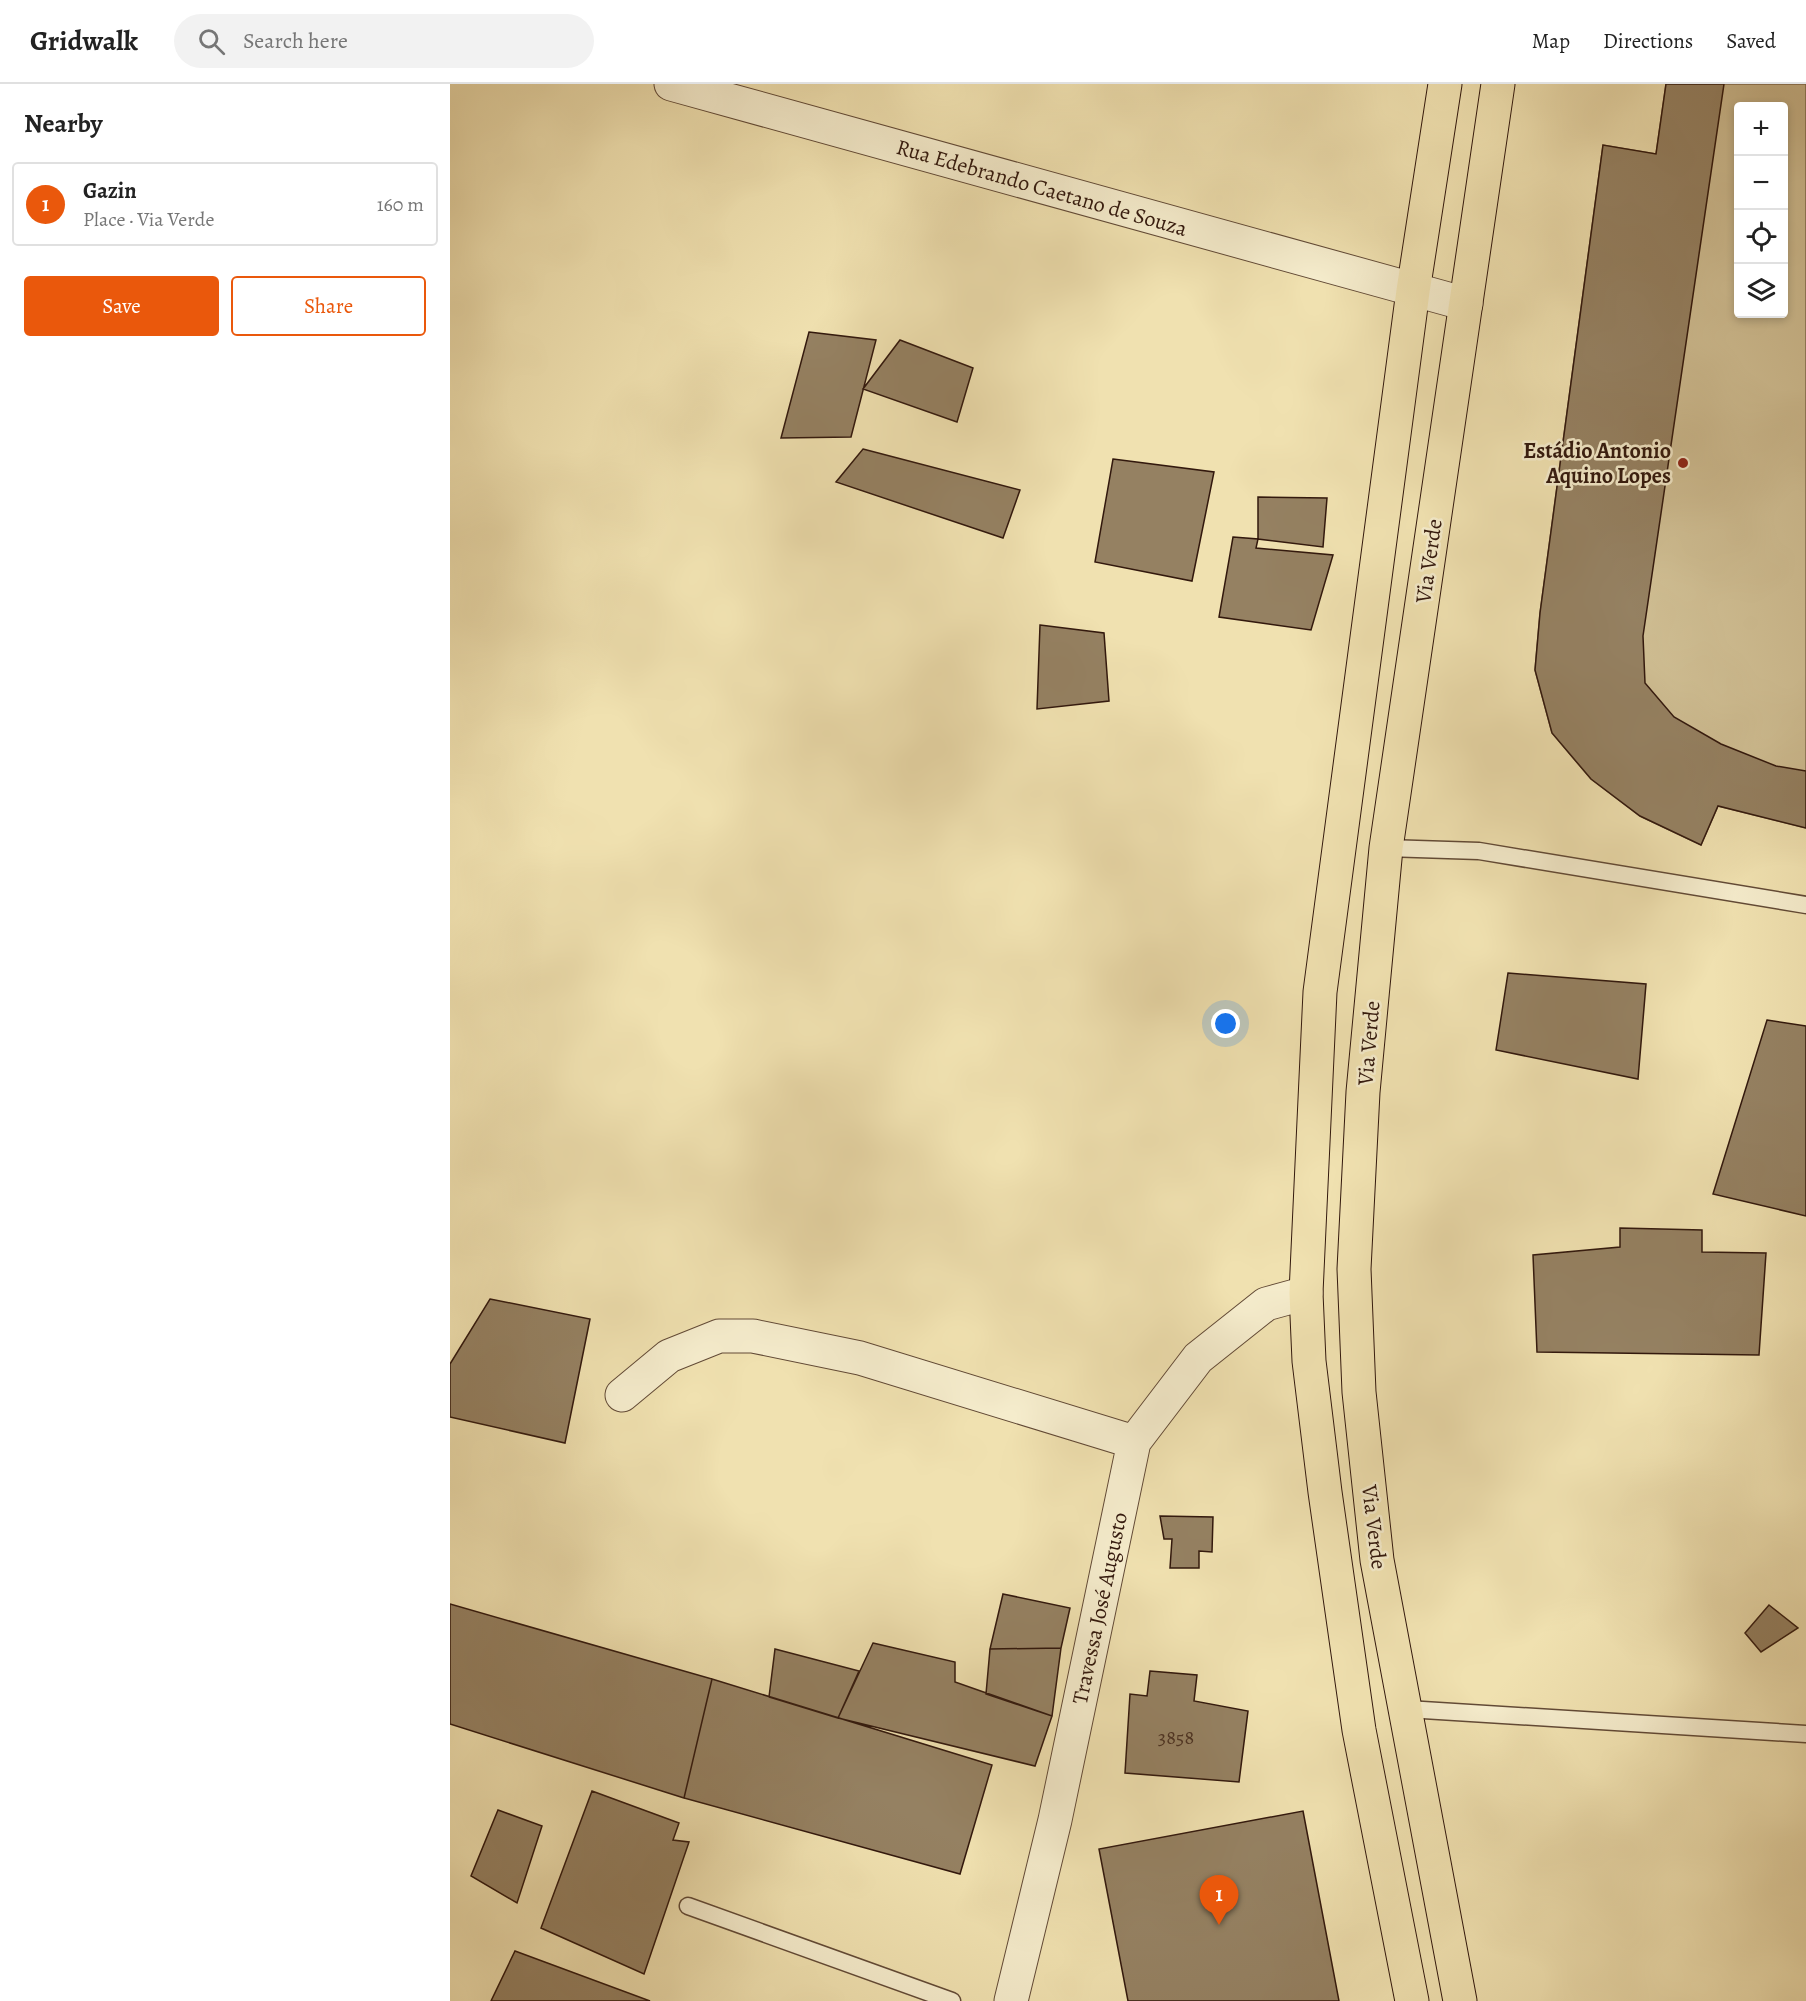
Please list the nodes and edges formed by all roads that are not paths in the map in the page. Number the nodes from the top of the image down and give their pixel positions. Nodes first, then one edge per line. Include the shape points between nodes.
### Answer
1 (670, 84) edge
2 (1445, 84) edge
3 (1498, 84) edge
4 (1413, 291) junction
5 (1466, 304) junction
6 (1386, 848) junction
7 (1806, 905) edge
8 (1306, 1293) junction
9 (622, 1395) dead end
10 (1134, 1442) junction
11 (1407, 1709) junction
12 (1806, 1734) edge
13 (688, 1906) dead end
14 (952, 2001) edge
15 (1011, 2001) edge
16 (1412, 2001) edge
17 (1460, 2001) edge

1 - 4 street, Rua Edebrando Caetano de Souza
2 - 4 main road, Via Verde
3 - 5 main road, Via Verde
4 - 5 street, Rua Edebrando Caetano de Souza
4 - 8 main road, Via Verde via 1320,992
5 - 6 main road, Via Verde
6 - 7 lane via 1479,851
6 - 11 main road, Via Verde via 1363,1092 1354,1269 1359,1392 1377,1560
8 - 10 street, Travessa José Augusto via 1266,1304 1198,1358
8 - 16 main road, Via Verde via 1309,1361 1324,1492 1359,1730
9 - 10 street via 669,1356 719,1336 753,1336 860,1358
10 - 15 street, Travessa José Augusto via 1055,1820
11 - 12 lane
11 - 17 main road, Via Verde
13 - 14 lane

